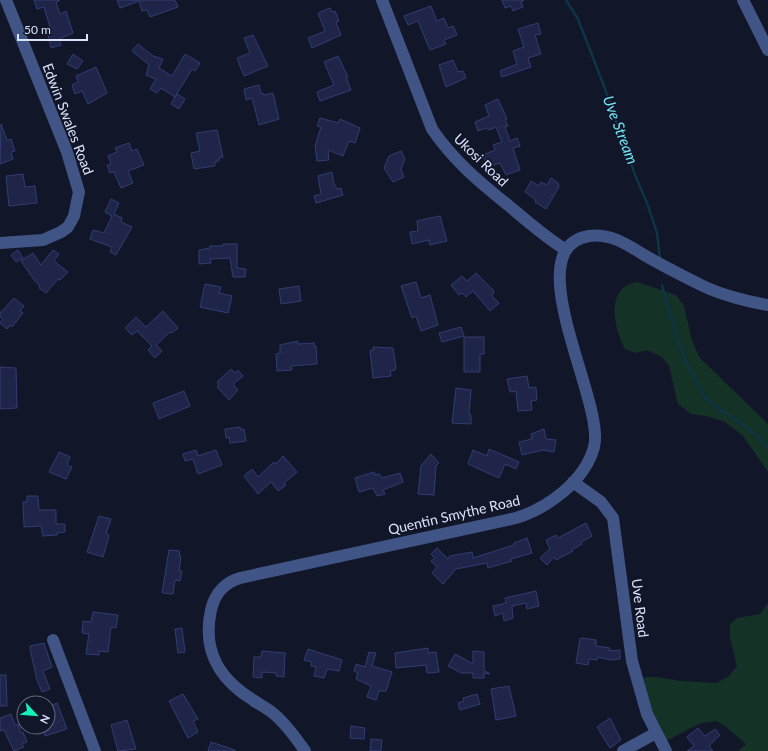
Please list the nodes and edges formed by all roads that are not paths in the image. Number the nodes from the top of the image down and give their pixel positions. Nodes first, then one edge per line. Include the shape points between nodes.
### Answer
1 (6, 0) edge
2 (382, 0) edge
3 (743, 0) edge
4 (768, 50) edge
5 (0, 243) edge
6 (566, 250) junction
7 (768, 305) edge
8 (573, 482) junction
9 (53, 640) dead end
10 (656, 733) junction
11 (95, 751) edge
12 (305, 751) edge
13 (623, 751) edge
14 (666, 751) edge

1 - 5 street, Edwin Swales Road via 67,152 79,192 74,216 68,227 61,232 42,240
2 - 6 street, Ukosi Road via 432,129 444,146 485,187 551,241
3 - 4 street
6 - 7 street via 587,236 608,236 704,286
6 - 8 street, Quentin Smythe Road via 559,271 560,286 591,410 594,433 594,447
8 - 10 street, Uve Road via 601,502 613,518 632,661 642,698
8 - 12 street, Quentin Smythe Road via 548,503 523,516 240,578 223,586 213,603 209,623 210,647 215,663 231,684 284,723
9 - 11 street
10 - 13 street
10 - 14 street, Uve Road

